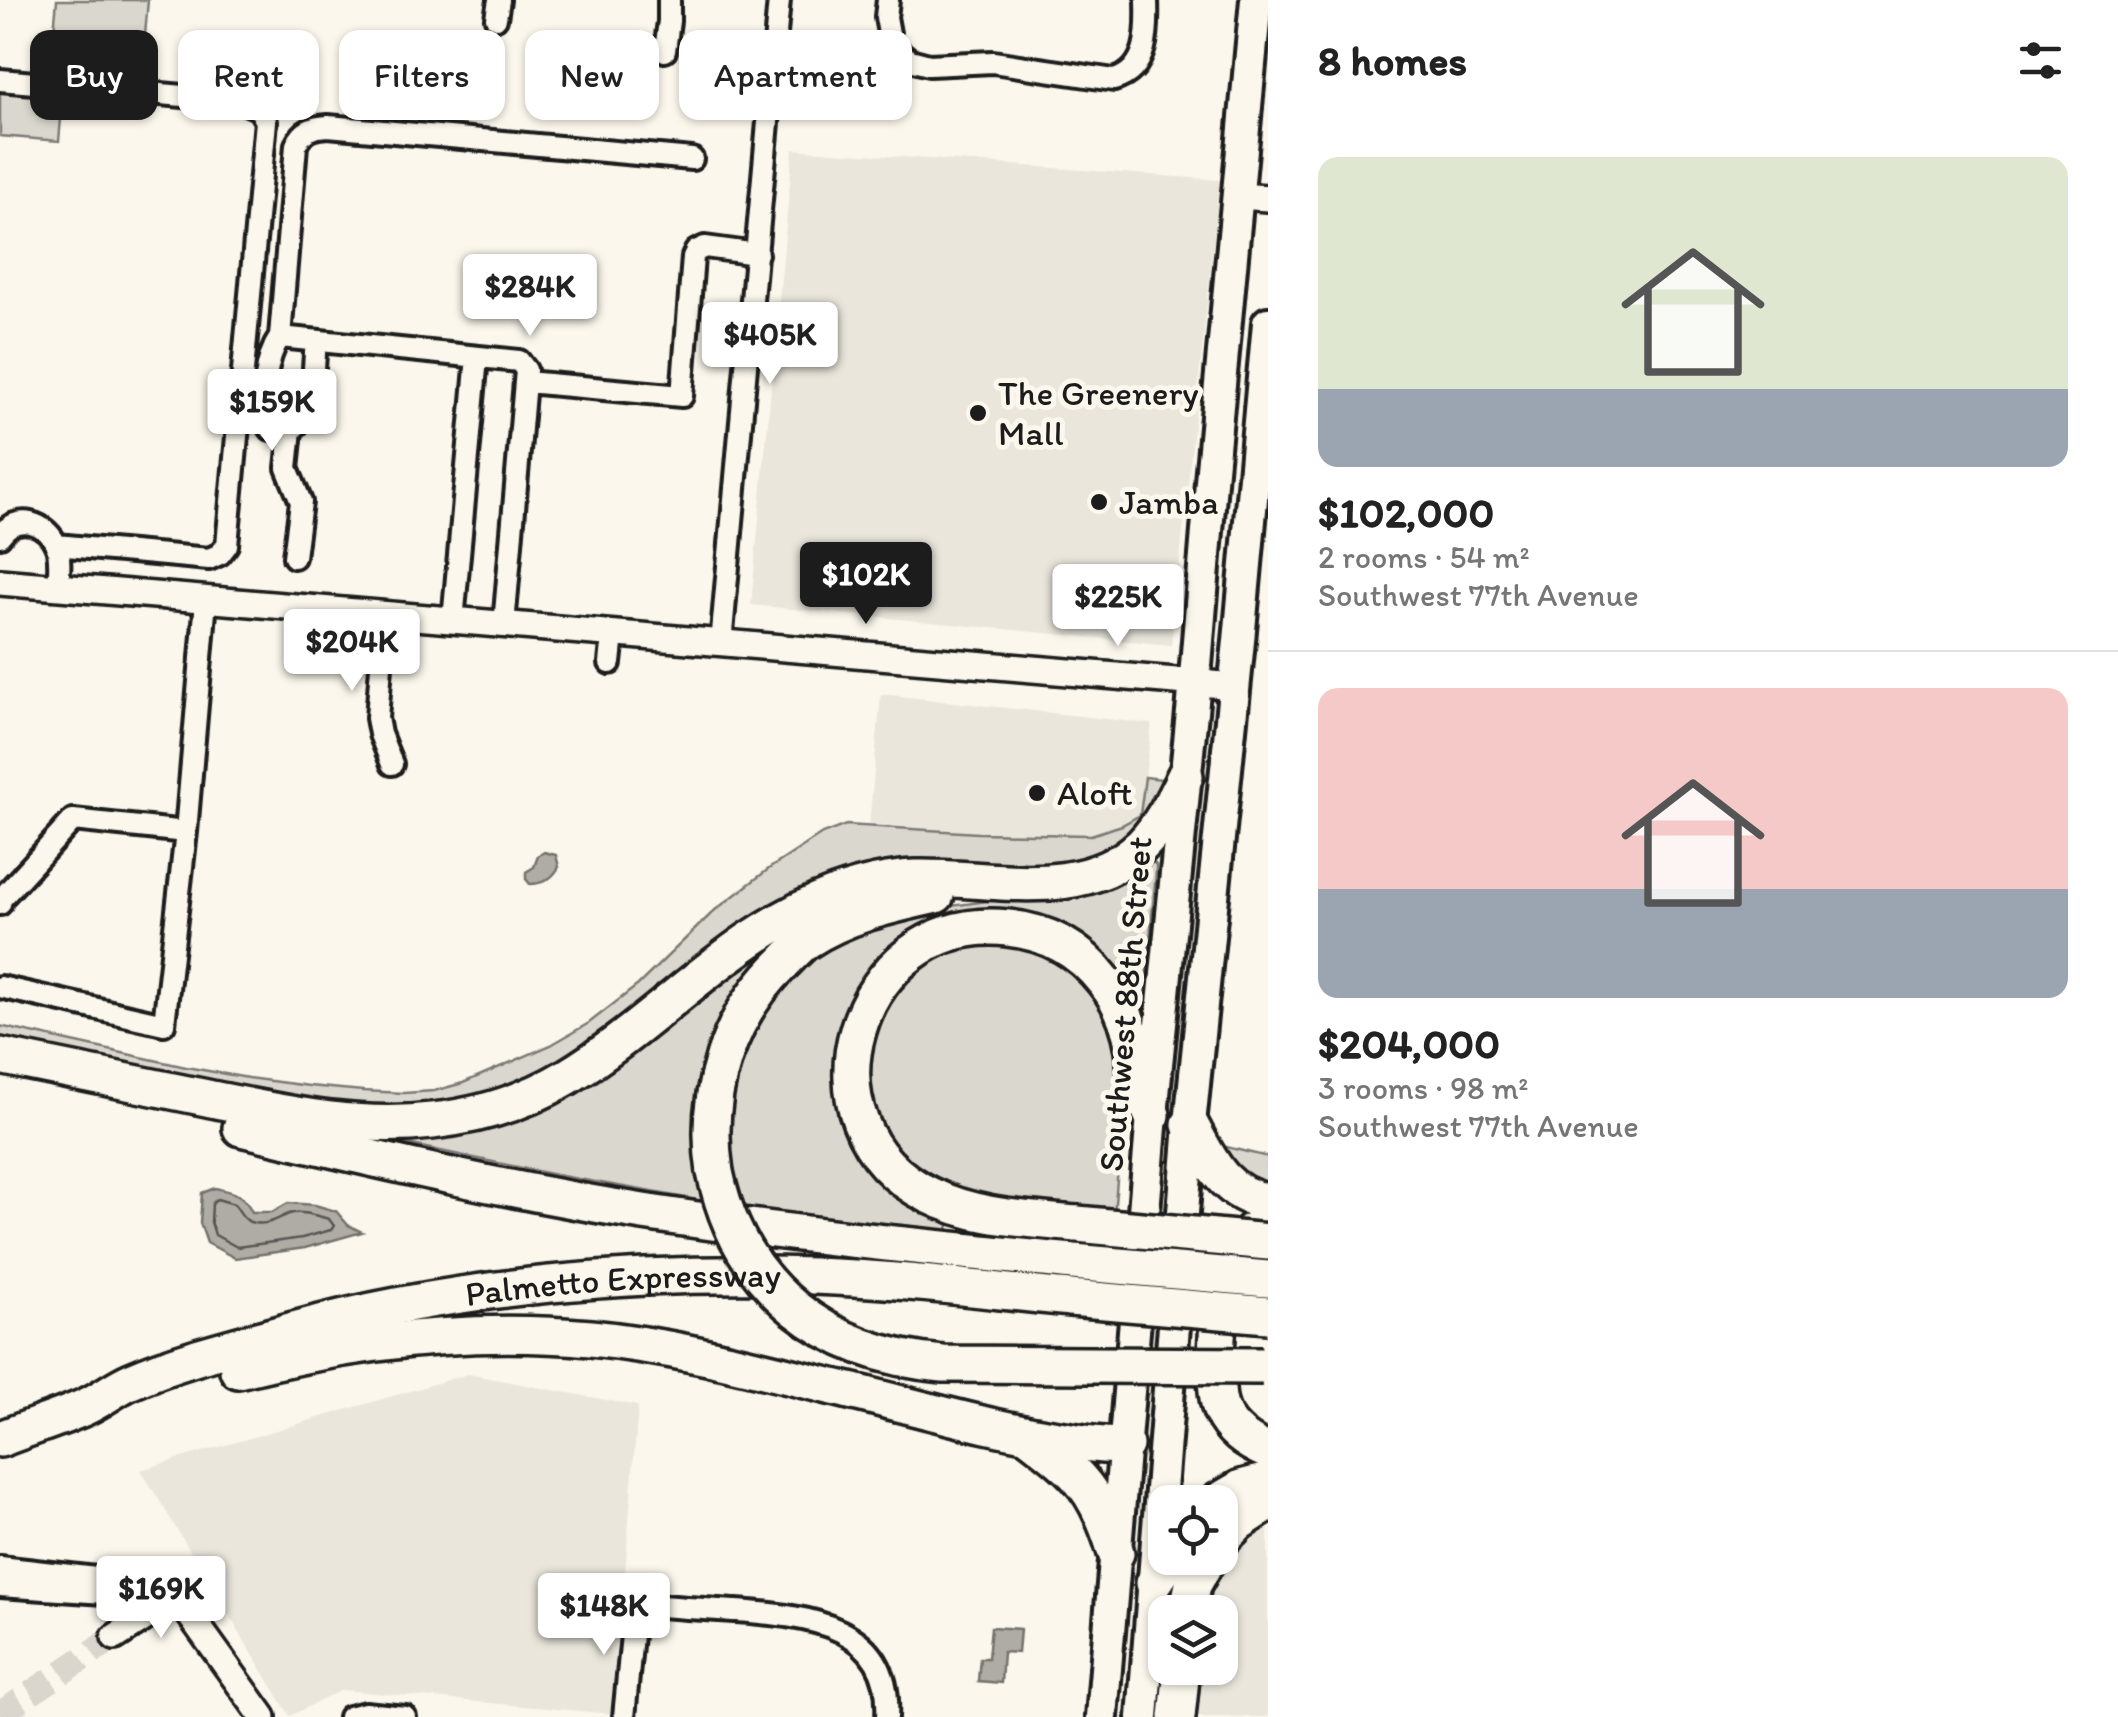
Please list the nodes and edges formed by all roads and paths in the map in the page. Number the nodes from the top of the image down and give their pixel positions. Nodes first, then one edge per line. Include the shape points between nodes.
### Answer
1 (669, 0) edge
2 (780, 0) edge
3 (888, 0) edge
4 (1146, 0) edge
5 (1256, 0) edge
6 (665, 50) dead end
7 (0, 80) edge
8 (692, 159) dead end
9 (1253, 197) edge
10 (756, 254) junction
11 (1268, 323) edge
12 (280, 337) junction
13 (316, 341) junction
14 (477, 357) junction
15 (526, 382) junction
16 (291, 430) junction
17 (1, 532) edge
18 (56, 545) junction
19 (294, 558) dead end
20 (0, 582) edge
21 (58, 588) junction
22 (206, 600) junction
23 (385, 615) junction
24 (454, 621) junction
25 (504, 625) junction
26 (613, 634) junction
27 (721, 644) junction
28 (610, 663) dead end
29 (1194, 683) junction
30 (1235, 686) junction
31 (392, 764) dead end
32 (1185, 776) junction
33 (186, 832) junction
34 (990, 882) junction
35 (0, 904) edge
36 (0, 988) edge
37 (0, 1056) edge
38 (0, 1072) edge
39 (1152, 1115) junction
40 (1190, 1124) junction
41 (1268, 1202) edge
42 (1268, 1222) edge
43 (1268, 1242) edge
44 (1268, 1280) edge
45 (1268, 1315) edge
46 (1265, 1366) edge
47 (86, 1407) junction
48 (1167, 1420) junction
49 (1030, 1436) junction
50 (0, 1439) edge
51 (1125, 1445) junction
52 (1268, 1451) edge
53 (1268, 1482) edge
54 (1165, 1485) edge
55 (1238, 1490) edge
56 (1268, 1503) edge
57 (1238, 1523) edge
58 (1116, 1552) junction
59 (0, 1568) edge
60 (1161, 1575) edge
61 (0, 1586) edge
62 (177, 1597) junction
63 (116, 1637) tunnel mouth
64 (1181, 1685) edge
65 (263, 1717) edge
66 (349, 1717) edge
67 (405, 1717) edge
68 (624, 1717) edge
69 (887, 1717) edge
70 (1102, 1717) edge
71 (1143, 1717) edge
72 (1178, 1717) edge

1 - 6 street
2 - 10 street
3 - 4 street via 888,29 895,48 910,60 993,62 1114,80 1134,71 1144,46
5 - 9 main road, Southwest 88th Street
7 - 18 street via 241,101 266,121 227,545 209,559
8 - 12 street via 314,127 296,145
9 - 29 main road, Southwest 88th Street
10 - 15 street via 696,251 682,396
10 - 27 street
11 - 30 main road
12 - 13 street
12 - 16 street via 271,350 264,421
13 - 14 street
13 - 16 street via 306,411
14 - 15 street via 519,361
14 - 24 street
15 - 25 street
16 - 19 street via 288,468 300,502
17 - 18 street via 30,522
18 - 21 street
20 - 21 street
21 - 22 street
22 - 23 street
22 - 33 street
23 - 24 street
23 - 31 street via 377,718
24 - 25 street
25 - 26 street
26 - 27 street
26 - 28 street
27 - 29 street
29 - 30 street
29 - 32 main road, Southwest 88th Street
30 - 40 main road
32 - 34 highway via 1158,825 1120,862 1078,878
32 - 39 main road, Southwest 88th Street
33 - 35 street via 73,820
33 - 36 street via 164,1024
34 - 37 highway via 910,878 801,909 754,936 566,1078 450,1119 322,1120
34 - 46 highway, bridge via 855,916 804,942 748,1003 722,1062 712,1119 715,1172 739,1240 765,1279 814,1323 895,1358
38 - 44 highway, Palmetto Expressway, bridge via 584,1202 792,1233
39 - 43 highway, bridge via 1116,998 1087,962 1032,932 960,930 908,955 875,990 854,1042 852,1087 866,1134 908,1182 946,1202 993,1215
39 - 51 main road, Southwest 88th Street
40 - 41 highway via 1227,1182
40 - 48 main road
42 - 52 highway via 1230,1257 1216,1378 1229,1424
45 - 47 highway, Palmetto Expressway, bridge via 907,1282 664,1276 420,1303 294,1330 130,1382
47 - 49 highway via 344,1348 552,1336 695,1355
47 - 50 highway, Palmetto Expressway
48 - 51 main road
48 - 54 main road
49 - 51 highway
49 - 58 highway via 1086,1484
51 - 58 main road, Southwest 88th Street
53 - 55 highway
56 - 57 highway
58 - 70 main road, Southwest 88th Street
59 - 62 street via 140,1583
60 - 71 main road
61 - 62 street
62 - 63 street
62 - 65 street
64 - 72 highway
66 - 67 street
68 - 69 street via 634,1604 784,1614 833,1627 876,1662

